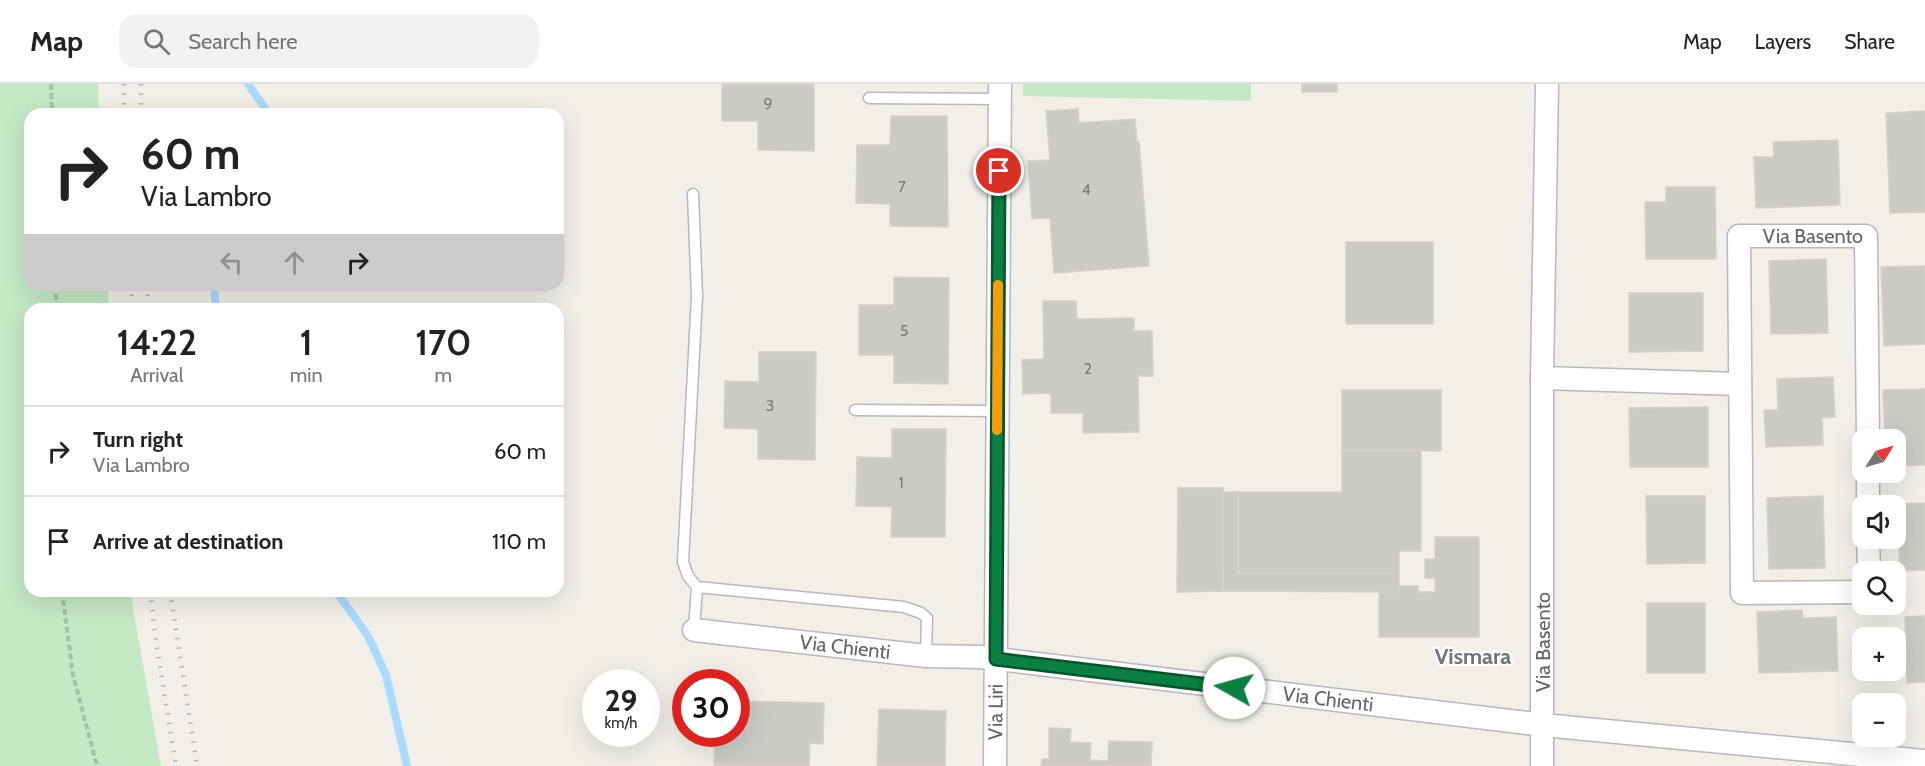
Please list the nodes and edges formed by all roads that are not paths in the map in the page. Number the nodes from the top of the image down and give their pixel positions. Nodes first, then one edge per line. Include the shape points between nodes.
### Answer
1 (1547, 84) edge
2 (1000, 92) edge
3 (869, 98) dead end
4 (693, 194) dead end
5 (1542, 378) junction
6 (1740, 384) junction
7 (855, 410) dead end
8 (997, 411) junction
9 (1868, 429) edge
10 (697, 587) junction
11 (1852, 592) edge
12 (694, 630) joint
13 (926, 656) junction
14 (996, 659) junction
15 (1543, 725) junction
16 (1920, 763) edge
17 (995, 766) edge
18 (1542, 766) edge

1 - 5 street, Via Basento
2 - 3 lane
2 - 8 street, Via Liri
4 - 10 lane via 696,296 683,562
5 - 6 street
5 - 15 street, Via Basento
6 - 9 street, Via Basento via 1739,236 1866,236
6 - 11 street, Via Basento via 1742,593
7 - 8 lane
8 - 14 street, Via Liri
10 - 12 lane
10 - 13 lane via 904,607 927,618
12 - 13 street, Via Chienti
13 - 14 street, Via Chienti
14 - 15 street, Via Chienti
14 - 17 street, Via Liri
15 - 16 street, Via Chienti
15 - 18 street, Via Basento

